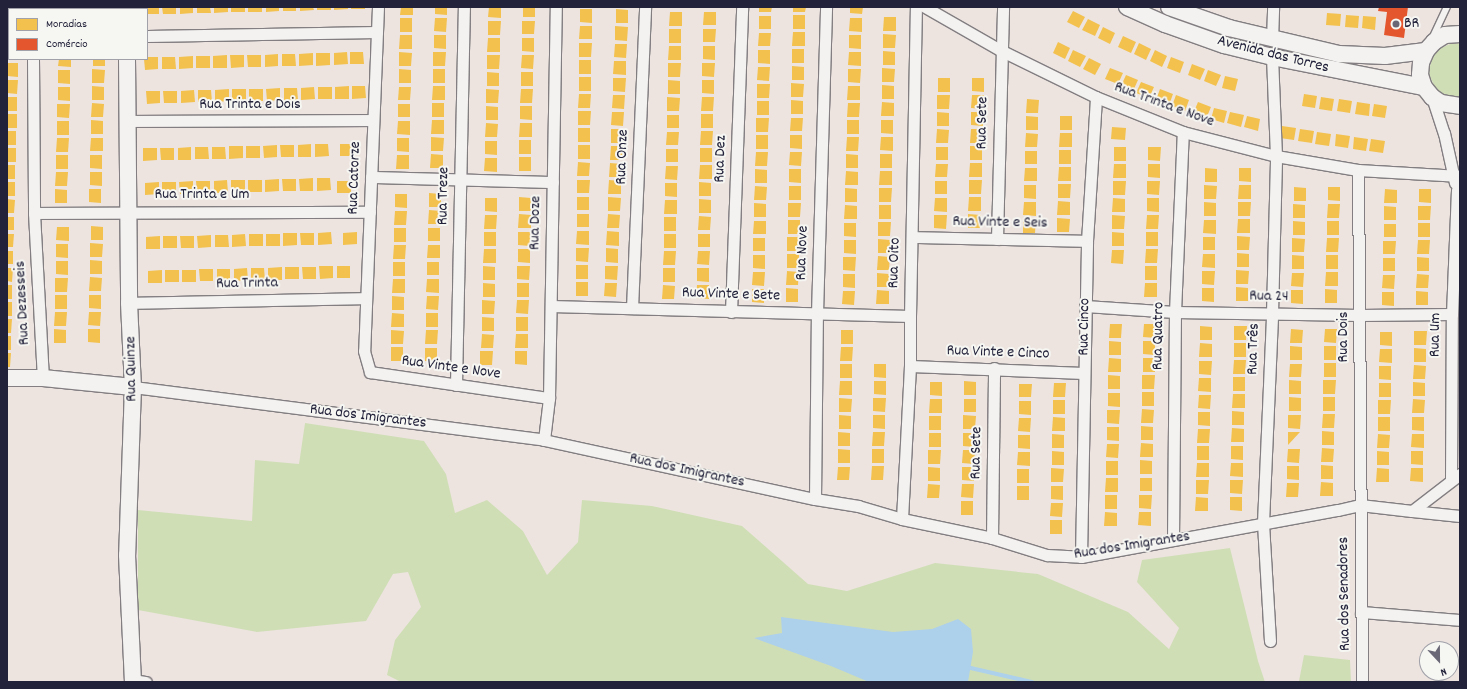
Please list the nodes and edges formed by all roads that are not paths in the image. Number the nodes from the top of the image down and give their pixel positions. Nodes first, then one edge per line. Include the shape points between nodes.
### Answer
1 (378, 7) edge
2 (464, 7) edge
3 (556, 7) edge
4 (645, 7) edge
5 (742, 7) edge
6 (826, 7) edge
7 (916, 7) edge
8 (926, 7) edge
9 (1003, 7) edge
10 (1128, 7) edge
11 (1169, 7) edge
12 (1273, 7) edge
13 (1447, 7) edge
14 (377, 32) junction
15 (1460, 34) edge
16 (148, 36) edge
17 (1272, 40) junction
18 (1428, 48) junction
19 (1000, 50) junction
20 (1272, 57) junction
21 (33, 60) edge
22 (127, 60) edge
23 (1428, 92) junction
24 (1096, 97) junction
25 (1460, 106) edge
26 (373, 120) junction
27 (127, 121) junction
28 (1183, 132) junction
29 (1276, 156) junction
30 (1358, 170) junction
31 (1458, 176) edge
32 (371, 177) junction
33 (460, 179) junction
34 (553, 182) junction
35 (128, 211) junction
36 (370, 212) junction
37 (34, 213) junction
38 (912, 237) junction
39 (997, 239) junction
40 (1087, 241) junction
41 (366, 298) junction
42 (129, 303) junction
43 (551, 306) junction
44 (1085, 306) junction
45 (632, 308) junction
46 (732, 312) junction
47 (1175, 312) junction
48 (818, 313) junction
49 (1272, 313) junction
50 (1452, 314) junction
51 (1360, 315) junction
52 (910, 316) junction
53 (364, 350) joint
54 (910, 366) junction
55 (994, 368) junction
56 (1084, 373) junction
57 (7, 378) edge
58 (43, 378) junction
59 (456, 385) junction
60 (133, 388) junction
61 (550, 398) junction
62 (544, 440) junction
63 (1456, 477) edge
64 (815, 499) junction
65 (1360, 505) junction
66 (1412, 512) junction
67 (1460, 516) edge
68 (902, 519) junction
69 (1262, 524) junction
70 (992, 538) junction
71 (1173, 540) junction
72 (1081, 557) junction
73 (1362, 612) junction
74 (1460, 620) edge
75 (1270, 641) dead end
76 (137, 681) edge
77 (1362, 682) edge

1 - 14 street, Rua Catorze
2 - 33 street, Rua Treze
3 - 34 street, Rua Doze
4 - 45 street, Rua Onze
5 - 46 street, Rua Dez
6 - 48 street, Rua Nove
7 - 38 street, Rua Oito
8 - 19 street, Rua Trinta e Nove
9 - 19 street, Rua Sete
10 - 20 street, Avenida das Torres via 1165,24
11 - 17 street, Avenida das Torres
12 - 17 street
13 - 18 lane
14 - 16 street
14 - 26 street, Rua Catorze
15 - 18 street, Avenida das Torres via 1445,35
17 - 18 street, Avenida das Torres via 1339,54 1369,57 1400,55
18 - 23 street via 1421,62 1420,75
19 - 24 street, Rua Trinta e Nove
19 - 39 street, Rua Sete
20 - 23 street, Avenida das Torres
20 - 29 street, Rua Três
21 - 37 street, Rua Dezesseis
22 - 27 street, Rua Quinze
23 - 25 street, Avenida das Torres via 1441,103
23 - 31 street, Rua Um
24 - 28 street, Rua Trinta e Nove
24 - 40 street, Rua Cinco
26 - 27 street, Rua Trinta e Dois
26 - 32 street, Rua Catorze
27 - 35 street, Rua Quinze
28 - 29 street, Rua Trinta e Nove
28 - 47 street, Rua Quatro
29 - 30 street, Rua Trinta e Nove
29 - 49 street, Rua Três
30 - 31 street, Rua Trinta e Nove
30 - 51 street, Rua Dois
31 - 50 street, Rua Um
32 - 33 street
32 - 36 street, Rua Catorze
33 - 34 street
33 - 59 street, Rua Treze
34 - 43 street, Rua Doze
35 - 36 street, Rua Trinta e Um
35 - 37 street, Rua Trinta e Um
35 - 42 street, Rua Quinze
36 - 41 street, Rua Catorze
37 - 58 street, Rua Dezesseis
38 - 39 street, Rua Vinte e Seis
38 - 52 street, Rua Oito
39 - 40 street, Rua Vinte e Seis
40 - 44 street, Rua Cinco
41 - 42 street, Rua Trinta
41 - 53 street, Rua Catorze
42 - 60 street, Rua Quinze
43 - 45 street, Rua Vinte e Sete
43 - 61 street, Rua Doze
44 - 47 street, Rua 24
44 - 56 street, Rua Cinco
45 - 46 street, Rua Vinte e Sete
46 - 48 street, Rua Vinte e Sete
47 - 49 street, Rua 24
47 - 71 street, Rua Quatro
48 - 52 street, Rua Vinte e Sete
48 - 64 street, Rua Nove
49 - 51 street, Rua 24
49 - 69 street, Rua Três
50 - 51 street, Rua 24
50 - 63 street, Rua Um
51 - 65 street, Rua Dois
52 - 54 street, Rua Oito
53 - 59 street, Rua Vinte e Nove via 370,372
54 - 55 street, Rua Vinte e Cinco
54 - 68 street, Rua Oito
55 - 56 street, Rua Vinte e Cinco
55 - 70 street, Rua Sete
56 - 72 street, Rua Cinco
57 - 58 street, Rua dos Imigrantes
58 - 60 street, Rua dos Imigrantes
59 - 61 street, Rua Vinte e Nove
60 - 62 street, Rua dos Imigrantes
60 - 76 street, Rua Quinze via 128,555
61 - 62 street, Rua Doze
62 - 64 street, Rua dos Imigrantes
63 - 66 street
64 - 68 street, Rua dos Imigrantes via 858,506
65 - 66 street
65 - 69 street, Rua dos Imigrantes
65 - 73 street, Rua dos Senadores
66 - 67 street
68 - 70 street, Rua dos Imigrantes
69 - 71 street, Rua dos Imigrantes
69 - 75 street, Rua Três
70 - 72 street, Rua dos Imigrantes via 1047,555
71 - 72 street, Rua dos Imigrantes
73 - 74 street
73 - 77 street, Rua dos Senadores

